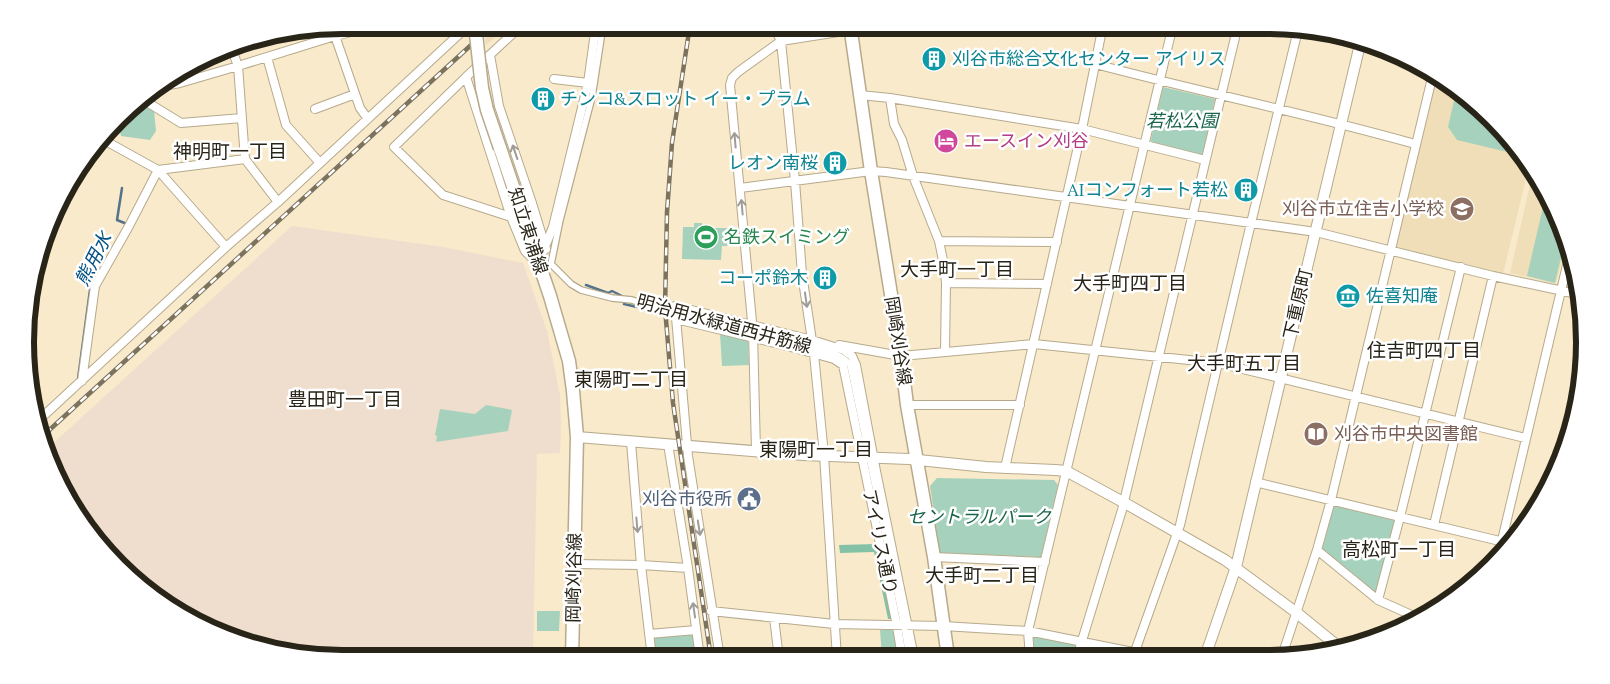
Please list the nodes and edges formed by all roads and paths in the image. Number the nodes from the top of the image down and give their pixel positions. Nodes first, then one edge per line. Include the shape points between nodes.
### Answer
1 (343, 34) edge
2 (458, 34) edge
3 (469, 34) edge
4 (512, 34) edge
5 (595, 34) edge
6 (602, 34) edge
7 (778, 34) edge
8 (816, 34) edge
9 (852, 34) edge
10 (1101, 34) edge
11 (1171, 34) edge
12 (1236, 34) edge
13 (1297, 35) edge
14 (335, 36) junction
15 (781, 41) junction
16 (1359, 48) edge
17 (233, 54) edge
18 (490, 55) junction
19 (267, 57) junction
20 (1095, 64) junction
21 (238, 66) junction
22 (466, 77) junction
23 (554, 79) dead end
24 (1159, 81) junction
25 (1431, 81) edge
26 (588, 83) junction
27 (174, 84) edge
28 (355, 94) junction
29 (860, 95) junction
30 (1220, 96) junction
31 (890, 98) junction
32 (148, 102) edge
33 (315, 109) dead end
34 (1279, 109) junction
35 (242, 118) junction
36 (368, 119) junction
37 (1342, 124) junction
38 (1082, 129) junction
39 (107, 142) edge
40 (1415, 144) junction
41 (1144, 145) junction
42 (245, 159) junction
43 (1205, 160) junction
44 (320, 163) junction
45 (158, 170) junction
46 (871, 171) junction
47 (913, 176) junction
48 (795, 182) junction
49 (740, 188) junction
50 (1067, 197) junction
51 (278, 202) junction
52 (1130, 206) junction
53 (1192, 214) junction
54 (511, 217) junction
55 (1251, 223) junction
56 (1316, 232) junction
57 (938, 241) junction
58 (1057, 242) junction
59 (226, 247) junction
60 (546, 249) junction
61 (1391, 250) junction
62 (538, 264) junction
63 (1567, 266) edge
64 (1460, 267) junction
65 (1493, 276) junction
66 (946, 283) junction
67 (1047, 284) junction
68 (1561, 290) junction
69 (1572, 293) edge
70 (676, 313) junction
71 (752, 332) junction
72 (1034, 344) junction
73 (813, 347) junction
74 (1094, 350) junction
75 (945, 352) junction
76 (901, 356) junction
77 (1158, 357) junction
78 (1218, 363) junction
79 (1281, 378) junction
80 (82, 381) junction
81 (1356, 396) junction
82 (907, 405) junction
83 (1020, 405) junction
84 (1424, 414) junction
85 (43, 416) edge
86 (1458, 421) junction
87 (576, 437) junction
88 (1526, 438) junction
89 (631, 442) junction
90 (668, 444) junction
91 (687, 445) junction
92 (756, 451) junction
93 (824, 456) junction
94 (868, 457) junction
95 (916, 460) junction
96 (1005, 468) junction
97 (1066, 471) junction
98 (1255, 482) junction
99 (1331, 500) junction
100 (1123, 502) junction
101 (1400, 517) junction
102 (1434, 525) junction
103 (1177, 533) junction
104 (1506, 538) edge
105 (1502, 542) edge
106 (1317, 550) junction
107 (934, 557) junction
108 (1045, 562) junction
109 (574, 564) junction
110 (641, 565) junction
111 (1236, 567) junction
112 (688, 568) junction
113 (1378, 600) junction
114 (712, 611) junction
115 (1297, 613) junction
116 (1411, 615) edge
117 (774, 618) junction
118 (834, 624) junction
119 (903, 626) junction
120 (943, 626) junction
121 (696, 630) junction
122 (1028, 631) junction
123 (649, 634) junction
124 (1082, 642) junction
125 (1334, 643) edge
126 (572, 650) edge
127 (651, 650) edge
128 (699, 650) edge
129 (719, 650) edge
130 (778, 650) edge
131 (836, 650) edge
132 (902, 650) edge
133 (908, 650) edge
134 (912, 650) edge
135 (947, 650) edge
136 (1029, 650) edge
137 (1079, 650) edge
138 (1117, 650) edge
139 (1135, 650) edge
140 (1207, 650) edge
141 (1284, 650) edge

1 - 14 street
2 - 36 street
3 - 62 main road, 知立東浦線, bridge via 487,110
4 - 18 street
5 - 26 street
6 - 70 street, 明治用水緑道西井筋線 via 592,97 551,264 581,290
7 - 15 street
8 - 15 street
9 - 29 main road, 岡崎刈谷線
10 - 20 street
11 - 24 street
12 - 30 street
13 - 34 street
14 - 19 street
14 - 28 street
15 - 48 street
49 -> 15 street via 730,85 732,78
16 - 37 street, 下重原町
17 - 21 street
18 - 22 street
60 -> 18 street via 499,106
19 - 21 street
19 - 44 street via 286,126
20 - 24 street
20 - 38 street
21 - 27 street
21 - 35 street
22 - 54 street
22 - 54 street via 394,147 443,196
23 - 26 street
24 - 30 street
24 - 41 street
25 - 40 street
26 - 60 street
28 - 33 street
28 - 36 street
29 - 31 street
29 - 46 main road, 岡崎刈谷線
30 - 34 street
30 - 43 street
31 - 38 street
31 - 47 street via 894,124
32 - 35 street via 181,124
34 - 37 street
34 - 55 street
35 - 42 street
36 - 44 street
37 - 40 street
37 - 56 street, 下重原町
38 - 41 street
38 - 50 street
39 - 45 street
40 - 61 street
41 - 43 street
41 - 52 street
42 - 45 street
42 - 51 street
43 - 53 street
44 - 51 street
45 - 59 street
45 - 80 street via 95,286
46 - 47 street
46 - 48 street
46 - 76 main road, 岡崎刈谷線
47 - 50 street
47 - 57 street
48 - 49 street
48 -> 73 street via 802,274
71 -> 49 street
50 - 52 street
50 - 58 street
51 - 59 street
52 - 53 street
52 - 74 street
53 - 55 street
53 - 77 street
54 - 62 street via 525,251
55 - 56 street
55 - 78 street
56 - 61 street
56 - 79 street, 下重原町
57 - 58 street
57 - 66 street
58 - 67 street
59 - 80 street
60 - 62 street
61 - 64 street
61 - 81 street
62 - 87 main road, 知立東浦線 via 569,361
63 - 68 street
64 - 65 street
64 - 84 street
65 - 68 street
65 - 86 street
66 - 67 street
66 - 75 street
67 - 72 street
68 - 69 street
68 - 88 street
70 - 71 street
70 - 71 street
70 - 91 street
71 - 73 street
71 - 73 street via 787,346
71 - 92 street
72 - 74 street
72 - 75 street
72 - 83 street
73 - 76 street
73 - 93 street
73 - 94 street via 843,365
73 - 94 street via 844,350 852,356 856,365
74 - 77 street
74 - 97 street
75 - 76 street
76 - 82 main road, 岡崎刈谷線
77 - 78 street
77 - 100 street
78 - 79 street
78 - 103 street
79 - 81 street
79 - 98 street, 下重原町
80 - 85 street
81 - 84 street
81 - 99 street
82 - 83 street
82 - 95 main road, 岡崎刈谷線
83 - 96 street
84 - 86 street
84 - 101 street
86 - 88 street
86 - 102 street
87 - 89 street
87 - 109 main road, 岡崎刈谷線
88 - 104 street
89 - 90 street
89 -> 110 street
90 - 91 street
90 - 112 street
91 - 92 street
91 -> 114 street
92 - 93 street
93 - 94 street
93 - 118 street
94 - 95 street
94 - 119 street, アイリス通り
94 - 119 street
95 - 96 street
95 - 107 main road, 岡崎刈谷線
96 - 97 street
97 - 100 street
97 - 108 street
98 - 99 street
98 - 111 street, 下重原町
99 - 101 street
99 - 106 street
100 - 103 street
100 - 124 street
101 - 102 street
101 - 113 street
102 - 105 street
103 - 111 street
103 - 139 street
106 - 113 street
106 - 115 street
107 - 108 street
107 - 120 main road, 岡崎刈谷線
108 - 122 street
109 - 110 street
109 - 126 main road, 岡崎刈谷線
110 - 112 street
110 - 123 street
111 - 115 street
111 - 140 street, 下重原町
121 -> 112 street
113 - 116 street
114 - 117 street
114 - 129 street
115 - 125 street
115 - 141 street
117 - 118 street
117 - 130 street
118 - 119 street
118 - 131 street
119 - 120 street
119 - 132 street
119 - 133 street
119 - 134 street
120 - 122 street
120 - 135 main road, 岡崎刈谷線
121 - 123 street
121 - 128 street
122 - 124 street
122 - 136 street
123 - 127 street
124 - 137 street
124 - 138 street

